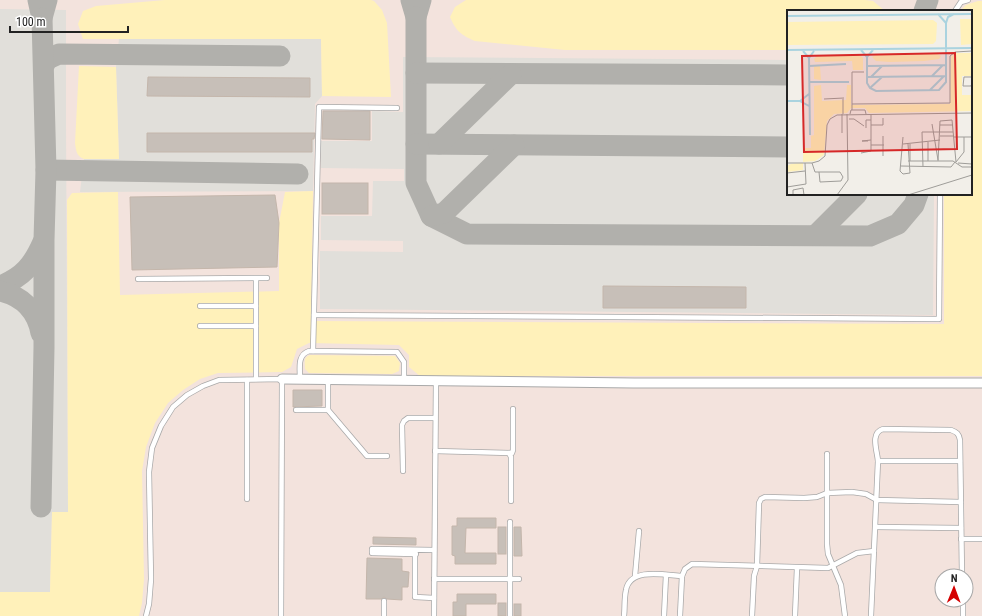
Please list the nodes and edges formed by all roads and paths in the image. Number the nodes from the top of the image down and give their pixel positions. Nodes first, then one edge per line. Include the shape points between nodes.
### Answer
1 (968, 0) edge
2 (956, 10) edge
3 (397, 108) dead end
4 (940, 195) edge
5 (267, 278) dead end
6 (138, 279) dead end
7 (256, 279) junction
8 (200, 306) dead end
9 (256, 306) junction
10 (314, 316) junction
11 (200, 326) dead end
12 (256, 326) junction
13 (313, 351) junction
14 (282, 379) junction
15 (300, 379) junction
16 (328, 379) junction
17 (247, 380) junction
18 (256, 380) junction
19 (404, 380) junction
20 (436, 380) junction
21 (982, 383) edge
22 (513, 409) dead end
23 (296, 410) dead end
24 (328, 410) junction
25 (435, 418) junction
26 (435, 451) junction
27 (509, 453) junction
28 (827, 454) dead end
29 (386, 456) dead end
30 (878, 461) junction
31 (960, 461) junction
32 (403, 471) dead end
33 (827, 493) junction
34 (247, 499) dead end
35 (877, 500) junction
36 (511, 501) dead end
37 (961, 502) junction
38 (510, 522) dead end
39 (876, 527) junction
40 (961, 528) junction
41 (639, 531) dead end
42 (961, 539) junction
43 (982, 539) edge
44 (434, 550) junction
45 (415, 552) junction
46 (874, 552) junction
47 (757, 566) junction
48 (834, 566) junction
49 (796, 568) junction
50 (962, 568) edge
51 (635, 576) junction
52 (666, 576) junction
53 (682, 576) junction
54 (434, 579) junction
55 (519, 579) dead end
56 (510, 580) junction
57 (434, 598) junction
58 (384, 601) dead end
59 (146, 616) edge
60 (281, 616) edge
61 (384, 616) edge
62 (434, 616) edge
63 (510, 616) edge
64 (624, 616) edge
65 (664, 616) edge
66 (680, 616) edge
67 (752, 616) edge
68 (795, 616) edge
69 (845, 616) edge
70 (872, 616) edge

1 - 2 lane via 961,2
3 - 10 lane via 319,107
4 - 10 lane via 939,319
5 - 7 lane
6 - 7 lane
7 - 9 lane
8 - 9 lane
9 - 12 lane
10 - 13 lane
11 - 12 lane
12 - 18 lane
13 - 15 lane via 304,352 300,358
13 - 19 lane via 397,352 404,362
14 - 15 street
14 - 18 lane
14 - 60 lane
15 - 16 street
16 - 19 street
16 - 24 lane
17 - 18 lane
17 - 34 lane
17 - 59 lane via 219,380 203,386 173,407 161,426 152,448 149,472 151,579
19 - 20 street
20 - 21 street
20 - 25 lane
22 - 27 lane via 513,450
23 - 24 lane
24 - 29 lane via 367,456
25 - 26 lane
25 - 32 lane via 408,418 404,421
26 - 27 lane
26 - 44 lane
27 - 36 lane
28 - 33 lane
30 - 31 lane
30 - 31 lane via 875,439 879,431 951,430 959,435
30 - 35 lane
31 - 37 lane
33 - 35 lane via 852,492 866,494
33 - 47 lane via 817,497 761,499
33 - 48 lane via 827,544 828,554
35 - 37 lane
35 - 39 lane
37 - 40 lane
38 - 56 lane
39 - 40 lane
39 - 46 lane
40 - 42 lane
41 - 51 lane
42 - 43 lane
42 - 50 lane
44 - 45 lane
44 - 54 lane
45 - 45 lane via 372,553 372,549
45 - 57 lane via 415,597
46 - 48 lane via 857,553
46 - 70 lane
47 - 49 lane
47 - 53 lane via 692,564 685,569
47 - 67 lane
48 - 49 lane
48 - 69 lane via 841,585
49 - 68 lane
51 - 52 lane
51 - 64 lane via 626,590
52 - 53 lane
52 - 65 lane
53 - 66 lane
54 - 56 lane
54 - 57 lane
55 - 56 lane
56 - 63 lane
57 - 62 lane
58 - 61 lane

